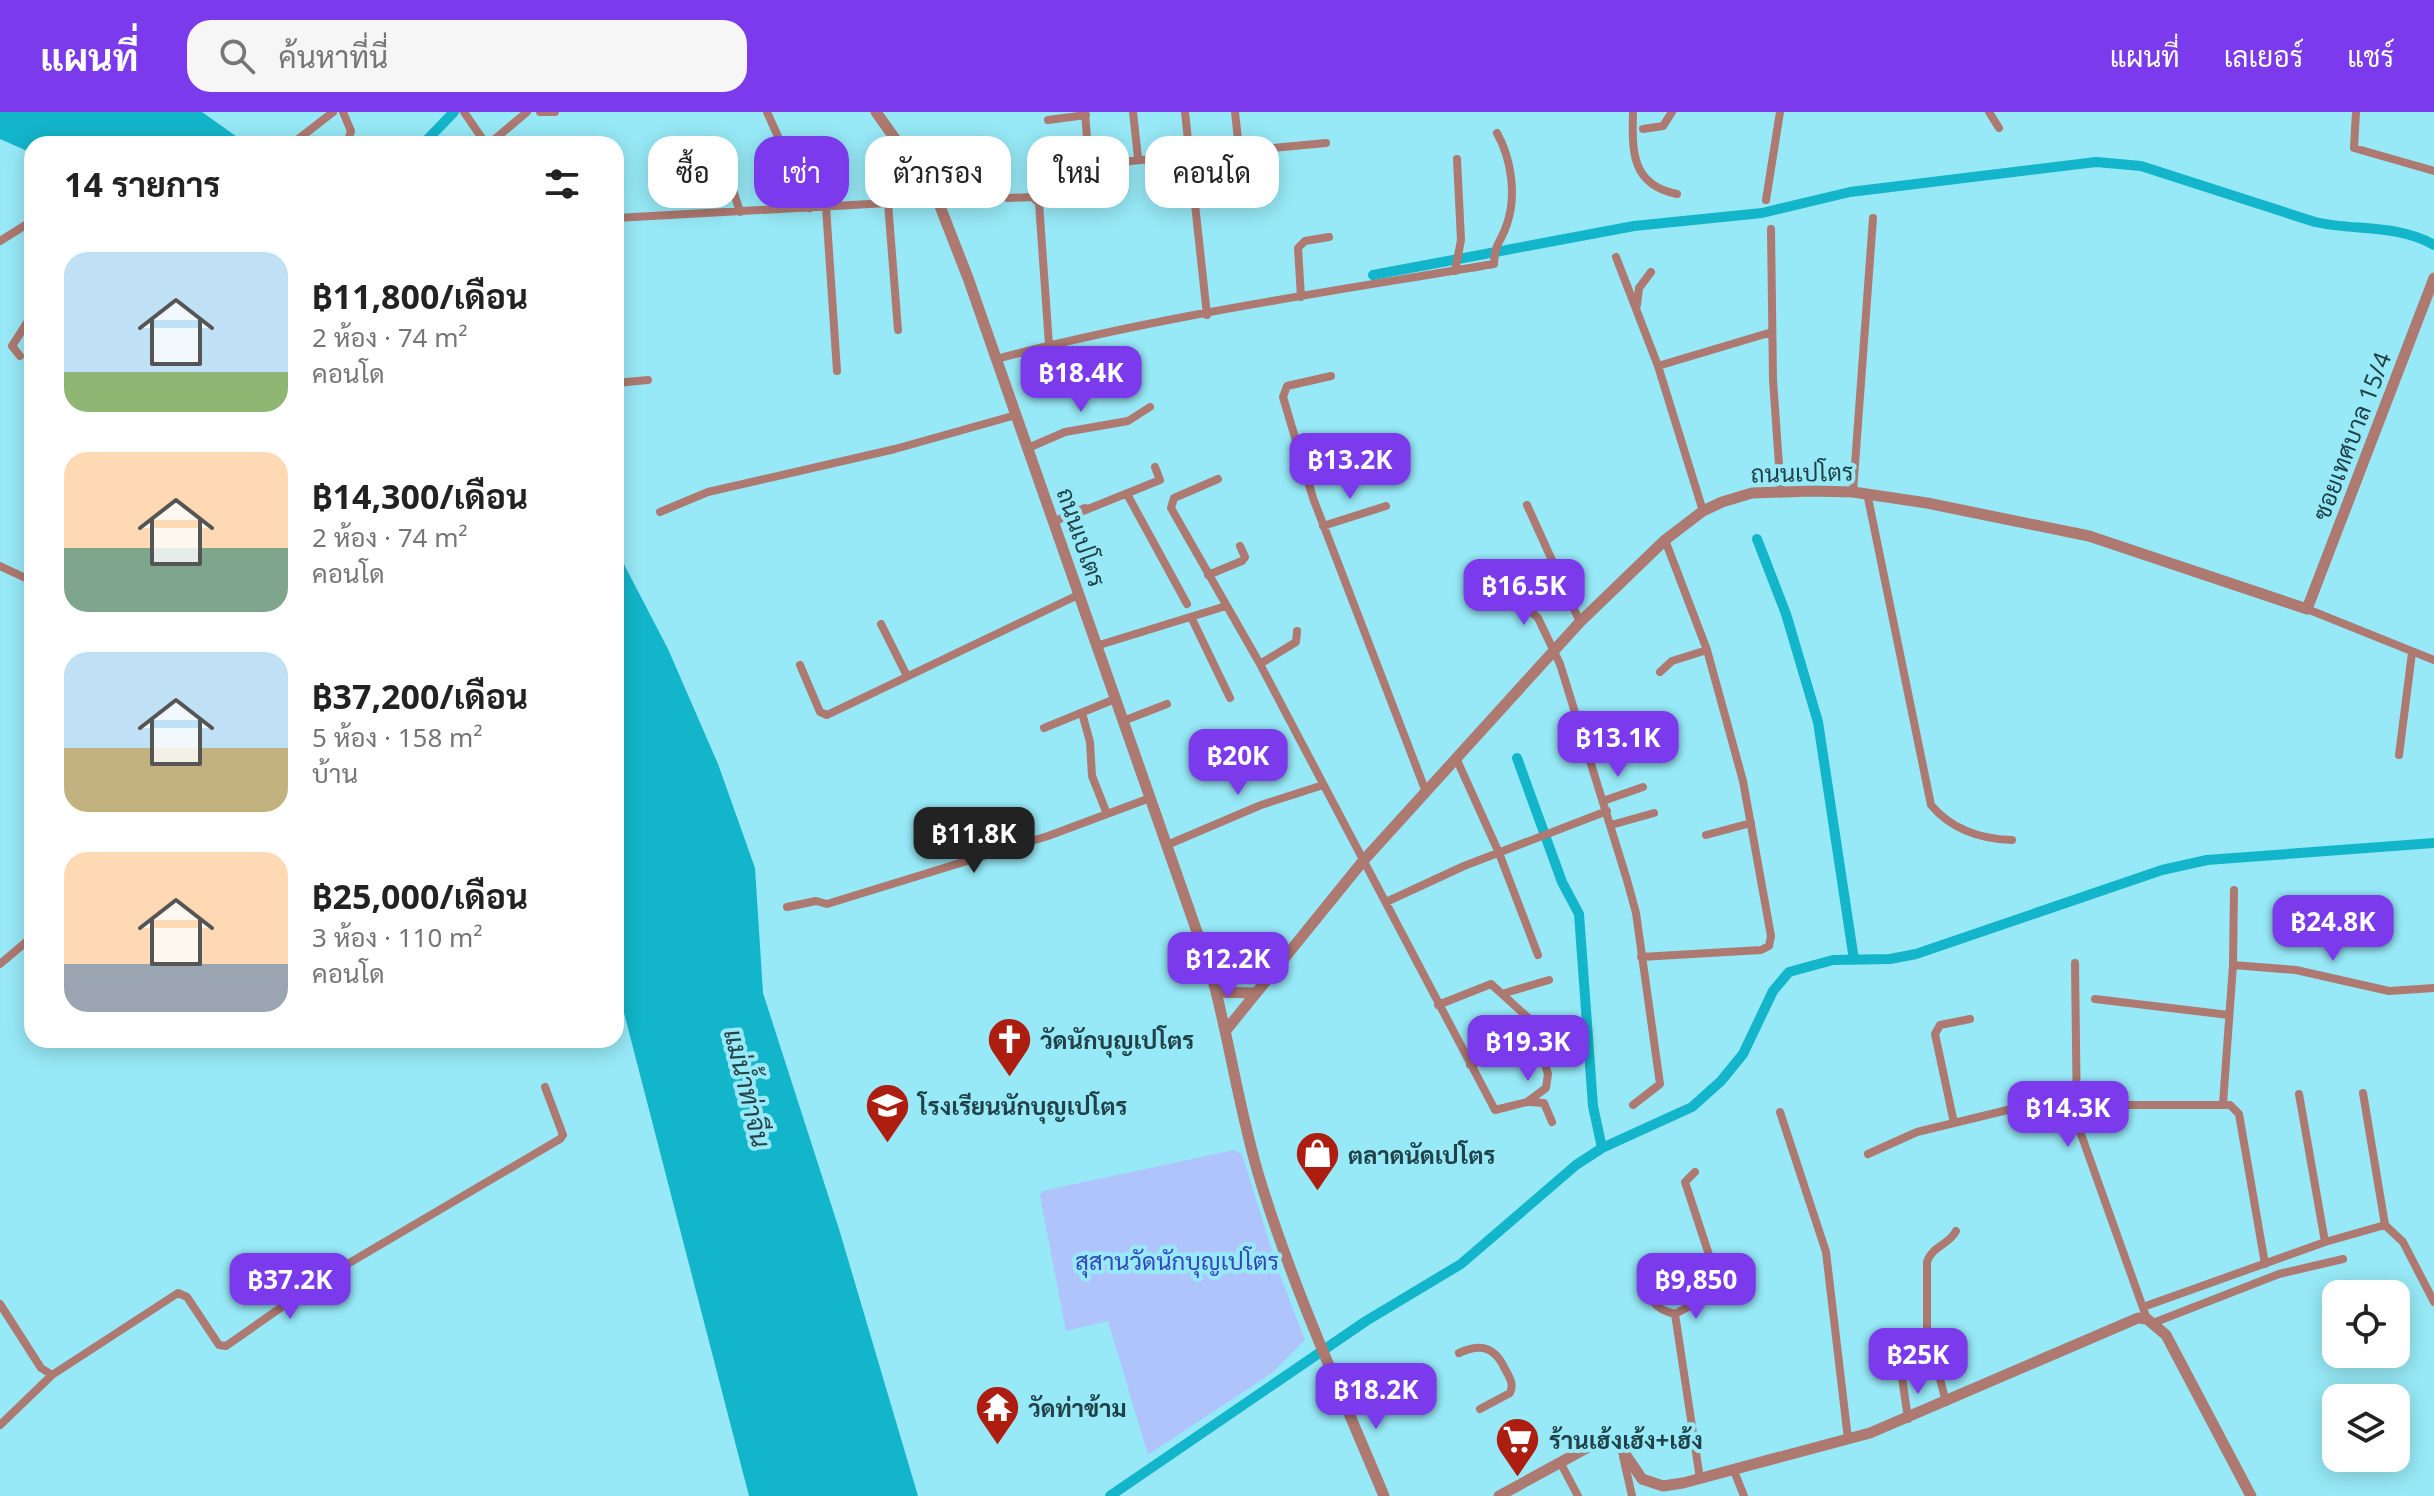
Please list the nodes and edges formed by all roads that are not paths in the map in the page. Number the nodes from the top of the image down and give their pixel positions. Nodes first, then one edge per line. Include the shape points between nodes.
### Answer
1 (333, 112) edge
2 (343, 112) edge
3 (464, 112) edge
4 (527, 112) edge
5 (540, 112) edge
6 (555, 112) edge
7 (767, 112) edge
8 (876, 112) edge
9 (1133, 112) edge
10 (1185, 112) edge
11 (1235, 112) edge
12 (1633, 112) edge
13 (1672, 112) edge
14 (1780, 112) edge
15 (1989, 112) edge
16 (2356, 112) edge
17 (1085, 113) edge
18 (1048, 120) dead end
19 (1999, 128) dead end
20 (1637, 129) junction
21 (1497, 133) dead end
22 (302, 136) edge
23 (349, 136) edge
24 (481, 136) edge
25 (497, 136) edge
26 (778, 136) edge
27 (893, 136) edge
28 (1087, 136) edge
29 (1187, 136) edge
30 (1238, 136) edge
31 (1326, 143) dead end
32 (1279, 146) edge
33 (1145, 157) edge
34 (1138, 158) junction
35 (1129, 159) edge
36 (1457, 159) dead end
37 (2434, 171) edge
38 (1677, 194) dead end
39 (1011, 198) edge
40 (1766, 200) dead end
41 (738, 206) edge
42 (810, 208) edge
43 (826, 208) edge
44 (888, 208) edge
45 (940, 208) edge
46 (1195, 208) edge
47 (740, 212) junction
48 (624, 218) edge
49 (1873, 218) dead end
50 (24, 226) edge
51 (1771, 229) dead end
52 (1329, 237) dead end
53 (0, 241) edge
54 (1616, 257) dead end
55 (1456, 268) junction
56 (1651, 272) dead end
57 (2434, 278) edge
58 (1301, 297) junction
59 (1637, 306) junction
60 (1207, 315) junction
61 (24, 327) edge
62 (898, 330) dead end
63 (1772, 332) junction
64 (1049, 345) junction
65 (20, 356) dead end
66 (996, 359) junction
67 (1658, 366) junction
68 (837, 371) dead end
69 (1331, 376) dead end
70 (648, 380) dead end
71 (624, 382) edge
72 (1150, 407) dead end
73 (1016, 415) junction
74 (1028, 448) junction
75 (1155, 467) dead end
76 (1218, 479) dead end
77 (1853, 492) junction
78 (1781, 493) junction
79 (1867, 493) junction
80 (1127, 494) junction
81 (1527, 505) dead end
82 (1386, 506) dead end
83 (1703, 511) junction
84 (660, 512) dead end
85 (1053, 522) junction
86 (1323, 526) junction
87 (1665, 540) junction
88 (1240, 546) dead end
89 (0, 566) edge
90 (1208, 575) junction
91 (24, 577) edge
92 (1518, 591) dead end
93 (1078, 595) junction
94 (1187, 604) dead end
95 (1226, 606) junction
96 (2307, 609) junction
97 (1192, 619) junction
98 (1580, 622) junction
99 (881, 624) dead end
100 (1297, 631) dead end
101 (1096, 646) junction
102 (1707, 650) junction
103 (1554, 652) junction
104 (2412, 653) junction
105 (2434, 660) edge
106 (1260, 664) junction
107 (800, 665) dead end
108 (1660, 672) dead end
109 (907, 676) junction
110 (1230, 698) dead end
111 (1115, 699) junction
112 (1167, 704) dead end
113 (1082, 713) junction
114 (1123, 721) junction
115 (1044, 728) dead end
116 (2399, 755) dead end
117 (1456, 758) junction
118 (1323, 785) junction
119 (1643, 787) dead end
120 (1426, 792) junction
121 (1150, 798) junction
122 (1603, 801) junction
123 (1607, 811) junction
124 (1654, 813) dead end
125 (1107, 814) junction
126 (1751, 823) junction
127 (1611, 825) junction
128 (1706, 835) dead end
129 (2012, 840) dead end
130 (1167, 845) junction
131 (1499, 853) junction
132 (1363, 861) junction
133 (2234, 890) dead end
134 (1386, 902) junction
135 (787, 907) dead end
136 (24, 944) edge
137 (1538, 955) dead end
138 (1641, 957) junction
139 (2075, 963) dead end
140 (0, 964) edge
141 (2233, 965) junction
142 (1549, 980) dead end
143 (2434, 988) edge
144 (1216, 992) junction
145 (1256, 993) junction
146 (1505, 993) junction
147 (2095, 999) dead end
148 (1438, 1005) junction
149 (2229, 1015) junction
150 (1970, 1019) dead end
151 (1535, 1024) dead end
152 (1227, 1029) junction
153 (1470, 1065) junction
154 (545, 1087) dead end
155 (2363, 1093) dead end
156 (2299, 1094) dead end
157 (1527, 1102) junction
158 (2074, 1103) junction
159 (2223, 1104) junction
160 (1633, 1105) dead end
161 (1780, 1112) dead end
162 (1552, 1122) dead end
163 (1954, 1123) junction
164 (1868, 1154) dead end
165 (1695, 1172) dead end
166 (2385, 1225) junction
167 (1956, 1231) dead end
168 (2325, 1242) junction
169 (2343, 1259) dead end
170 (2265, 1264) junction
171 (1641, 1278) dead end
172 (2434, 1302) edge
173 (0, 1304) edge
174 (1675, 1314) junction
175 (2148, 1316) junction
176 (1896, 1336) dead end
177 (1459, 1353) dead end
178 (52, 1375) junction
179 (1946, 1403) junction
180 (1480, 1409) dead end
181 (1908, 1419) junction
182 (0, 1425) edge
183 (1848, 1439) junction
184 (1623, 1456) junction
185 (1560, 1462) junction
186 (1734, 1471) junction
187 (1700, 1479) junction
188 (1664, 1491) edge
189 (1384, 1496) edge
190 (1499, 1496) edge
191 (1578, 1496) edge
192 (1632, 1496) edge
193 (1744, 1496) edge
194 (2251, 1496) edge

1 - 22 street
2 - 23 street
3 - 24 street
4 - 25 street
5 - 6 street
7 - 26 street
8 - 27 street, ถนนเปโตร
9 - 34 street
10 - 29 street
11 - 30 street
12 - 20 street
13 - 20 street via 1663,126
14 - 40 street
15 - 19 street
16 - 37 street via 2354,148
17 - 18 street
17 - 28 street
20 - 38 street via 1632,149 1641,172 1661,191
21 - 55 street via 1510,164 1509,220 1495,245 1494,264
31 - 32 street
33 - 34 street
34 - 35 street
36 - 55 street
39 - 64 street via 1032,197 1039,203
41 - 47 street
42 - 47 street
43 - 68 street
44 - 62 street
45 - 66 street, ถนนเปโตร
46 - 60 street
47 - 48 street
49 - 77 street
50 - 53 street
51 - 63 street
52 - 58 street via 1305,241 1298,248
54 - 59 street
55 - 58 street
56 - 59 street via 1639,288
57 - 96 street, ซอยเทศบาล 15/4
58 - 60 street
59 - 67 street
60 - 64 street
61 - 65 street via 12,346
63 - 67 street
63 - 78 street
64 - 66 street
66 - 73 street, ถนนเปโตร
67 - 83 street
69 - 86 street via 1287,386 1283,397
70 - 71 street
72 - 74 street via 1128,421 1065,432
73 - 74 street, ถนนเปโตร
73 - 84 street via 708,492
74 - 85 street, ถนนเปโตร
75 - 80 street via 1160,480
76 - 90 street via 1170,504
77 - 78 street, ถนนเปโตร
77 - 79 street, ถนนเปโตร
78 - 83 street, ถนนเปโตร via 1737,496
79 - 96 street, ถนนเปโตร via 2089,536
79 - 129 street via 1931,805 1971,834
80 - 85 street
80 - 94 street
81 - 98 street
82 - 86 street
83 - 87 street, ถนนเปโตร
85 - 93 street, ถนนเปโตร
86 - 120 street
87 - 98 street, ถนนเปโตร
87 - 102 street
88 - 90 street via 1242,561
89 - 91 street
90 - 95 street
92 - 103 street
93 - 101 street, ถนนเปโตร
93 - 109 street
95 - 97 street
95 - 106 street
96 - 104 street
97 - 101 street
97 - 110 street
98 - 103 street, ถนนเปโตร
99 - 109 street
100 - 106 street via 1296,642
101 - 111 street, ถนนเปโตร
102 - 108 street via 1672,661
102 - 126 street
103 - 117 street, ถนนเปโตร
103 - 122 street
104 - 105 street
104 - 116 street
106 - 118 street
107 - 109 street via 820,712 827,715
111 - 113 street
111 - 114 street, ถนนเปโตร
112 - 114 street
113 - 115 street
113 - 125 street via 1092,776
114 - 121 street, ถนนเปโตร
117 - 120 street, ถนนเปโตร
117 - 131 street
118 - 130 street
118 - 132 street
119 - 122 street
120 - 132 street, ถนนเปโตร
121 - 125 street
121 - 130 street, ถนนเปโตร
122 - 123 street
123 - 127 street
123 - 131 street
124 - 127 street
125 - 135 street via 827,904
126 - 128 street
126 - 138 street via 1769,946
127 - 138 street via 1636,913
130 - 144 street, ถนนเปโตร
131 - 134 street
131 - 137 street
132 - 134 street
132 - 145 street, ถนนเปโตร
133 - 141 street
134 - 148 street
136 - 140 street
138 - 160 street via 1660,1084
139 - 158 street
141 - 143 street via 2296,970 2389,991
141 - 149 street
142 - 146 street
144 - 145 street
144 - 152 street, ถนนเปโตร
145 - 152 street, ถนนเปโตร
146 - 148 street via 1496,985 1483,985
146 - 151 street
147 - 149 street
148 - 153 street
149 - 159 street
150 - 163 street via 1940,1025 1935,1034
152 - 189 street via 1258,1172 1308,1313
153 - 157 street via 1495,1110
153 - 157 street via 1524,1046 1540,1048 1548,1074 1542,1093
154 - 178 street via 560,1139 322,1279 231,1343 219,1345 187,1297 178,1293
155 - 166 street
156 - 168 street
157 - 162 street via 1544,1103
158 - 159 street
158 - 163 street via 2028,1105
158 - 175 street via 2087,1154
159 - 170 street via 2239,1114
161 - 183 street via 1826,1252
163 - 164 street via 1917,1132
165 - 174 street via 1685,1182 1715,1273 1714,1293
166 - 168 street
166 - 172 street via 2403,1242
167 - 179 street via 1927,1262 1927,1329
168 - 170 street
169 - 175 street
170 - 175 street
171 - 174 street via 1651,1303
173 - 178 street via 41,1368
174 - 187 street
175 - 179 street via 2128,1320
175 - 194 street via 2173,1346
176 - 181 street
177 - 180 street via 1472,1347 1492,1350 1511,1381 1510,1393
178 - 182 street
179 - 181 street
181 - 183 street
183 - 186 street
184 - 185 street via 1617,1442 1605,1438
184 - 188 street via 1642,1479
184 - 192 street
185 - 190 street
185 - 191 street
186 - 187 street
186 - 193 street
187 - 188 street

